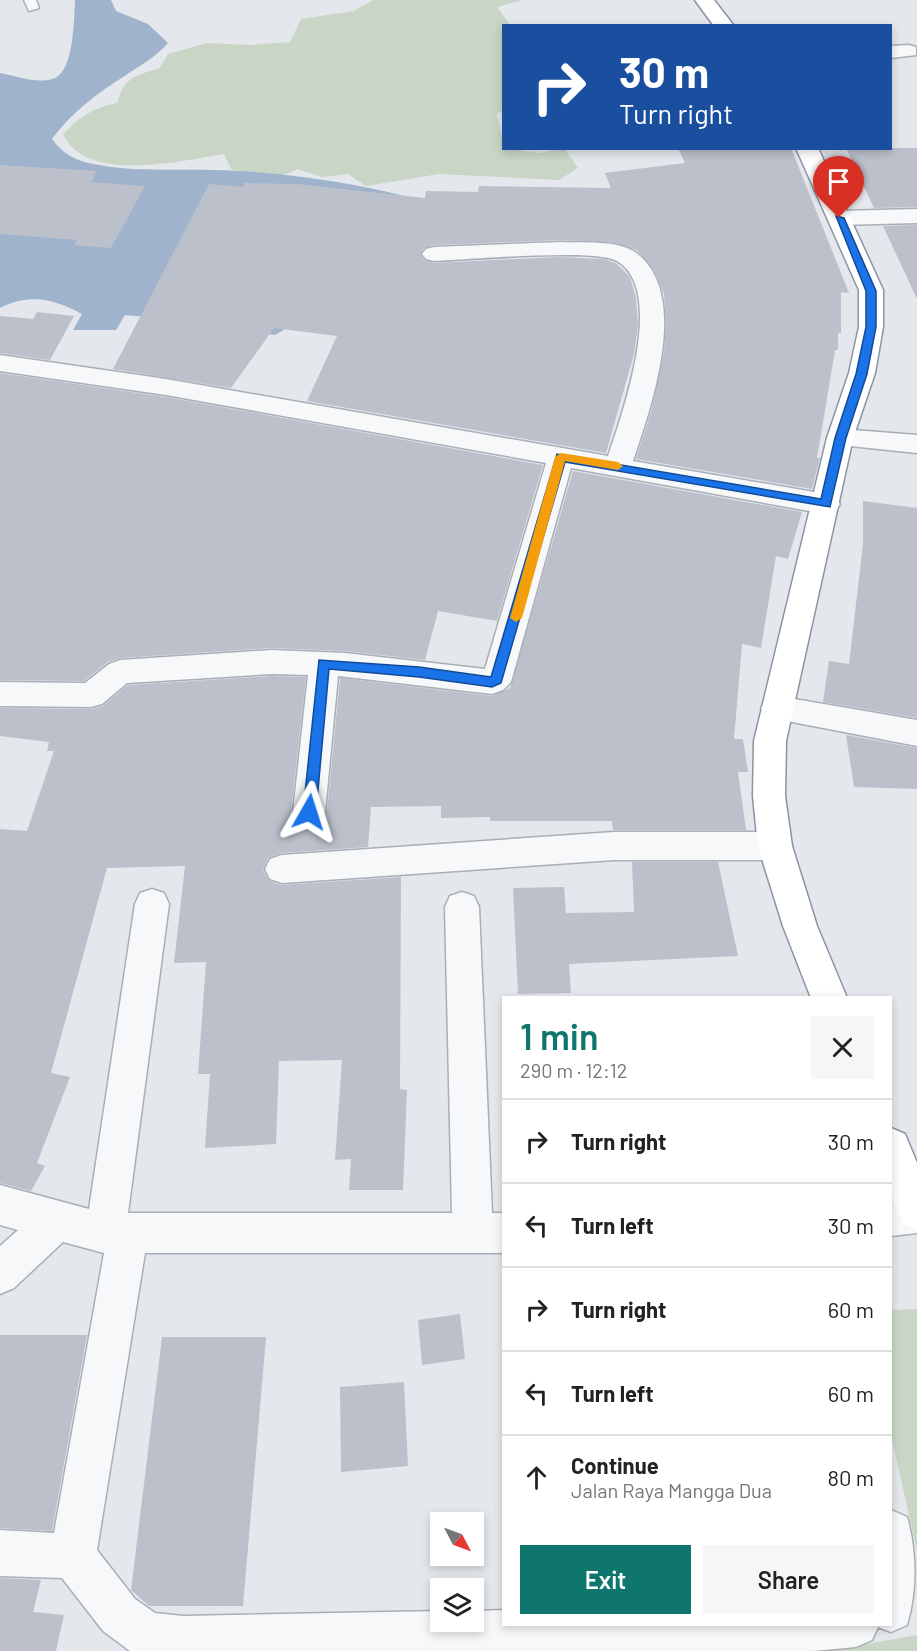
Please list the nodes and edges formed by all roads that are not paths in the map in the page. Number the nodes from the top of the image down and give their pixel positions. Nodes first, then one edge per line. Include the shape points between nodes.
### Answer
1 (704, 0) edge
2 (723, 24) edge
3 (808, 150) edge
4 (917, 216) edge
5 (839, 218) junction
6 (434, 254) dead end
7 (0, 363) edge
8 (840, 438) junction
9 (917, 444) edge
10 (561, 457) junction
11 (618, 466) junction
12 (826, 504) junction
13 (324, 664) junction
14 (0, 694) edge
15 (777, 708) junction
16 (917, 733) edge
17 (309, 812) dead end
18 (775, 846) junction
19 (282, 869) dead end
20 (152, 904) dead end
21 (462, 907) dead end
22 (828, 996) edge
23 (892, 1149) edge
24 (0, 1205) edge
25 (917, 1211) edge
26 (892, 1216) edge
27 (57, 1220) junction
28 (116, 1233) junction
29 (488, 1234) edge
30 (0, 1274) edge
31 (892, 1539) edge
32 (0, 1553) edge
33 (72, 1556) junction
34 (892, 1607) edge
35 (832, 1626) edge

1 - 2 highway
3 - 5 highway
4 - 5 street
5 - 8 highway via 871,291 871,327 862,374
6 - 11 street via 586,250 615,252 636,263 646,280 651,328 643,390
7 - 10 street via 201,393
8 - 9 street
8 - 12 highway
10 - 11 street
10 - 13 street via 497,680
11 - 12 street
12 - 15 highway
13 - 14 street via 273,662 120,672 91,695
13 - 17 street
15 - 16 street
15 - 18 highway via 769,796
18 - 19 street via 614,846
18 - 22 highway via 800,927
20 - 28 street
21 - 29 street
23 - 25 highway
24 - 27 street
25 - 26 street
27 - 28 street
27 - 30 street
28 - 29 street
28 - 33 street
31 - 34 street via 898,1576
32 - 33 street
33 - 35 street via 119,1615 147,1635 183,1639

